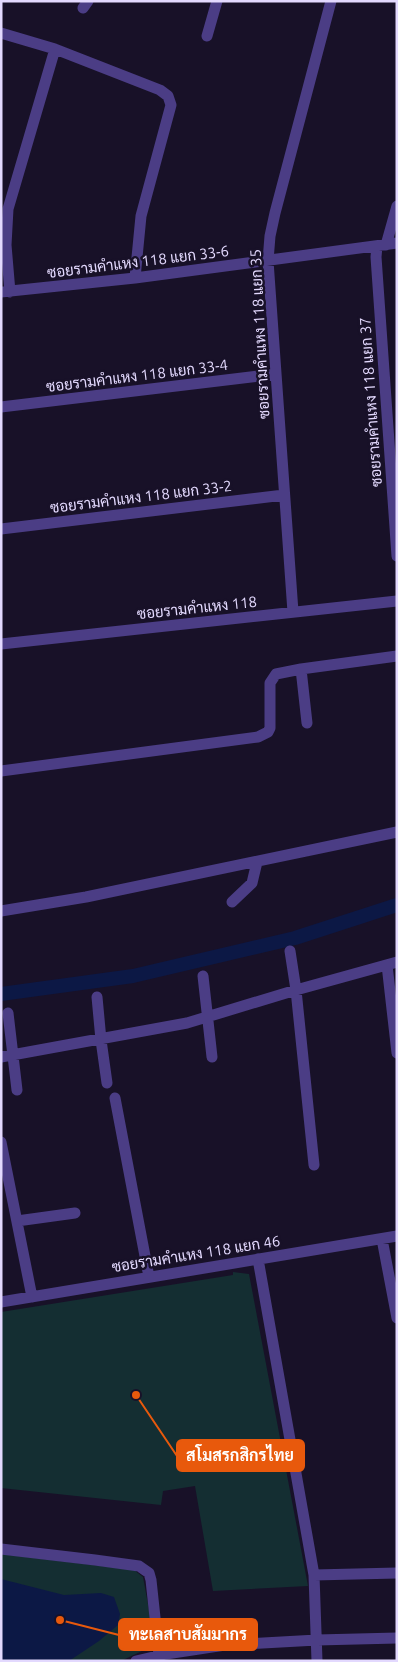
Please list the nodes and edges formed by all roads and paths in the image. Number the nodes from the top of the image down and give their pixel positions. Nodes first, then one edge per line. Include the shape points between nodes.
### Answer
1 (217, 1) edge
2 (331, 1) edge
3 (1, 33) edge
4 (206, 36) dead end
5 (55, 49) junction
6 (397, 206) edge
7 (387, 245) edge
8 (268, 261) junction
9 (134, 278) junction
10 (6, 292) edge
11 (276, 374) junction
12 (1, 407) edge
13 (284, 495) junction
14 (1, 529) edge
15 (397, 556) edge
16 (397, 600) edge
17 (293, 612) junction
18 (1, 644) edge
19 (397, 656) edge
20 (301, 669) junction
21 (308, 723) dead end
22 (1, 771) edge
23 (397, 832) edge
24 (257, 862) junction
25 (232, 902) dead end
26 (1, 911) edge
27 (290, 952) dead end
28 (392, 964) edge
29 (203, 976) dead end
30 (296, 990) junction
31 (98, 996) dead end
32 (8, 1013) dead end
33 (208, 1017) junction
34 (101, 1040) junction
35 (397, 1053) edge
36 (6, 1056) edge
37 (212, 1057) dead end
38 (107, 1083) dead end
39 (16, 1090) dead end
40 (115, 1098) dead end
41 (1, 1142) edge
42 (314, 1165) dead end
43 (75, 1213) dead end
44 (17, 1222) junction
45 (397, 1236) edge
46 (382, 1239) junction
47 (258, 1259) junction
48 (149, 1277) junction
49 (32, 1297) junction
50 (1, 1302) edge
51 (397, 1318) edge
52 (1, 1549) edge
53 (397, 1573) edge
54 (314, 1576) junction
55 (397, 1638) edge
56 (317, 1640) junction
57 (159, 1655) junction
58 (136, 1661) edge
59 (317, 1661) edge

1 - 4 street
2 - 8 street, ซอยรามคำแหง 118 แยก 35 via 275,213
3 - 5 street
5 - 9 street via 168,96 171,105 141,216
5 - 10 street via 8,209
6 - 7 street, ซอยรามคำแหง 118 แยก 37
7 - 8 street, ซอยรามคำแหง 118 แยก 33-6
7 - 15 street, ซอยรามคำแหง 118 แยก 37 via 377,267
8 - 9 street, ซอยรามคำแหง 118 แยก 33-6
8 - 11 street, ซอยรามคำแหง 118 แยก 35
9 - 10 street, ซอยรามคำแหง 118 แยก 33-6
11 - 12 street, ซอยรามคำแหง 118 แยก 33-4
11 - 13 street, ซอยรามคำแหง 118 แยก 35
13 - 14 street, ซอยรามคำแหง 118 แยก 33-2
13 - 17 street, ซอยรามคำแหง 118 แยก 35
16 - 17 street, ซอยรามคำแหง 118
17 - 18 street, ซอยรามคำแหง 118
19 - 20 street
20 - 21 street
20 - 22 street via 276,674 270,683 270,728 264,735
23 - 24 street
24 - 25 street via 252,883
24 - 26 street via 86,898
27 - 30 street
28 - 30 street
28 - 35 street
29 - 33 street
30 - 33 street
30 - 42 street
31 - 34 street
32 - 36 street
33 - 34 street
33 - 37 street
34 - 36 street
34 - 38 street
36 - 39 street
40 - 48 street
41 - 44 street
43 - 44 street
44 - 49 street
45 - 46 street, ซอยรามคำแหง 118 แยก 46
46 - 47 street, ซอยรามคำแหง 118 แยก 46
46 - 51 street
47 - 48 street, ซอยรามคำแหง 118 แยก 46
47 - 54 street
48 - 49 street, ซอยรามคำแหง 118 แยก 46
49 - 50 street, ซอยรามคำแหง 118 แยก 46
52 - 57 street via 139,1566 149,1573 151,1580
53 - 54 street
54 - 56 street
55 - 56 street
56 - 57 street via 225,1644
56 - 59 street
57 - 58 street

